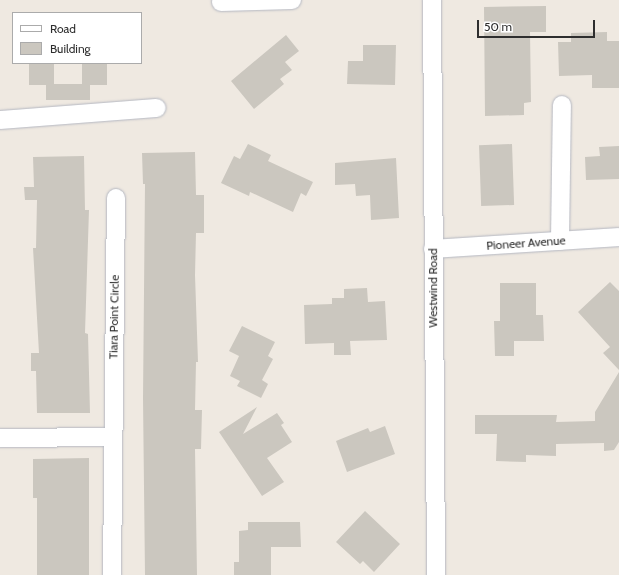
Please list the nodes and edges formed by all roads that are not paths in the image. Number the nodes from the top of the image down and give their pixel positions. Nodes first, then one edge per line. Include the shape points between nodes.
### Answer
1 (269, 0) edge
2 (292, 0) edge
3 (432, 0) edge
4 (221, 2) dead end
5 (562, 105) dead end
6 (157, 108) dead end
7 (0, 120) edge
8 (116, 198) dead end
9 (619, 237) edge
10 (560, 241) junction
11 (433, 249) junction
12 (112, 437) junction
13 (0, 438) edge
14 (112, 575) edge
15 (436, 575) edge

1 - 2 street
1 - 4 street
3 - 11 street, Westwind Road
5 - 10 street
6 - 7 street
8 - 12 street, Tiara Point Circle
9 - 10 street, Pioneer Avenue
10 - 11 street, Pioneer Avenue
11 - 15 street, Westwind Road
12 - 13 street
12 - 14 street, Tiara Point Circle

